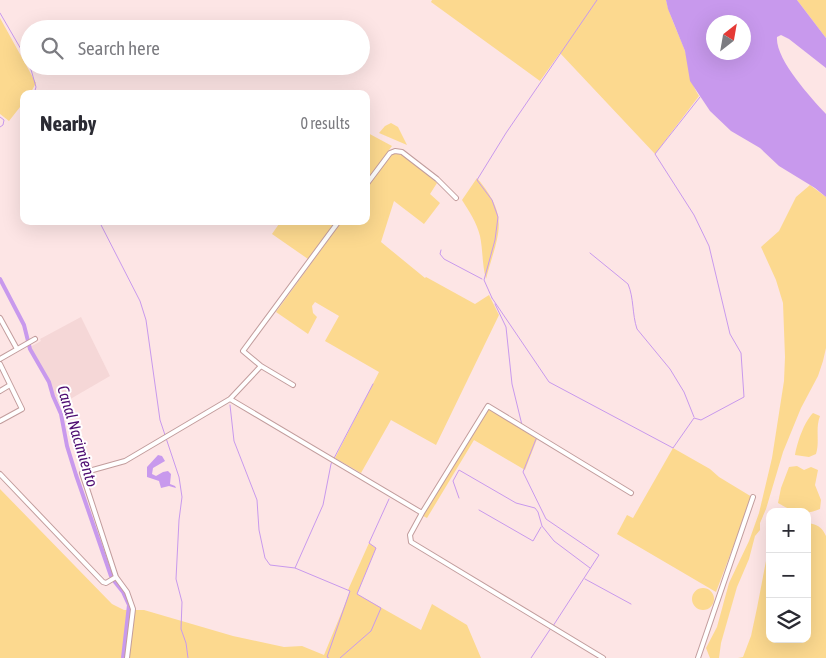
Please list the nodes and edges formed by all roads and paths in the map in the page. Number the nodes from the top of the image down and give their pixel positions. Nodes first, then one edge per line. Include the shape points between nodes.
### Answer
1 (370, 179) edge
2 (456, 198) dead end
3 (336, 225) edge
4 (0, 318) edge
5 (2, 326) edge
6 (35, 339) dead end
7 (17, 349) junction
8 (0, 359) edge
9 (0, 364) edge
10 (262, 366) junction
11 (10, 385) junction
12 (293, 385) dead end
13 (0, 391) edge
14 (230, 398) junction
15 (0, 421) edge
16 (0, 474) edge
17 (631, 494) dead end
18 (754, 497) dead end
19 (422, 513) junction
20 (116, 577) junction
21 (127, 658) edge
22 (603, 658) edge
23 (698, 658) edge

1 - 2 street via 390,153 402,152
3 - 10 street via 243,351
4 - 5 street
5 - 7 street
6 - 7 street
7 - 8 street
9 - 11 street
10 - 12 street
10 - 14 street
11 - 13 street
11 - 15 street via 22,409
14 - 19 street
14 - 20 street via 125,462 82,473
16 - 20 street via 104,582
17 - 19 street via 488,406
18 - 23 street
19 - 22 street via 410,535 411,542
20 - 21 street via 127,592 133,610

